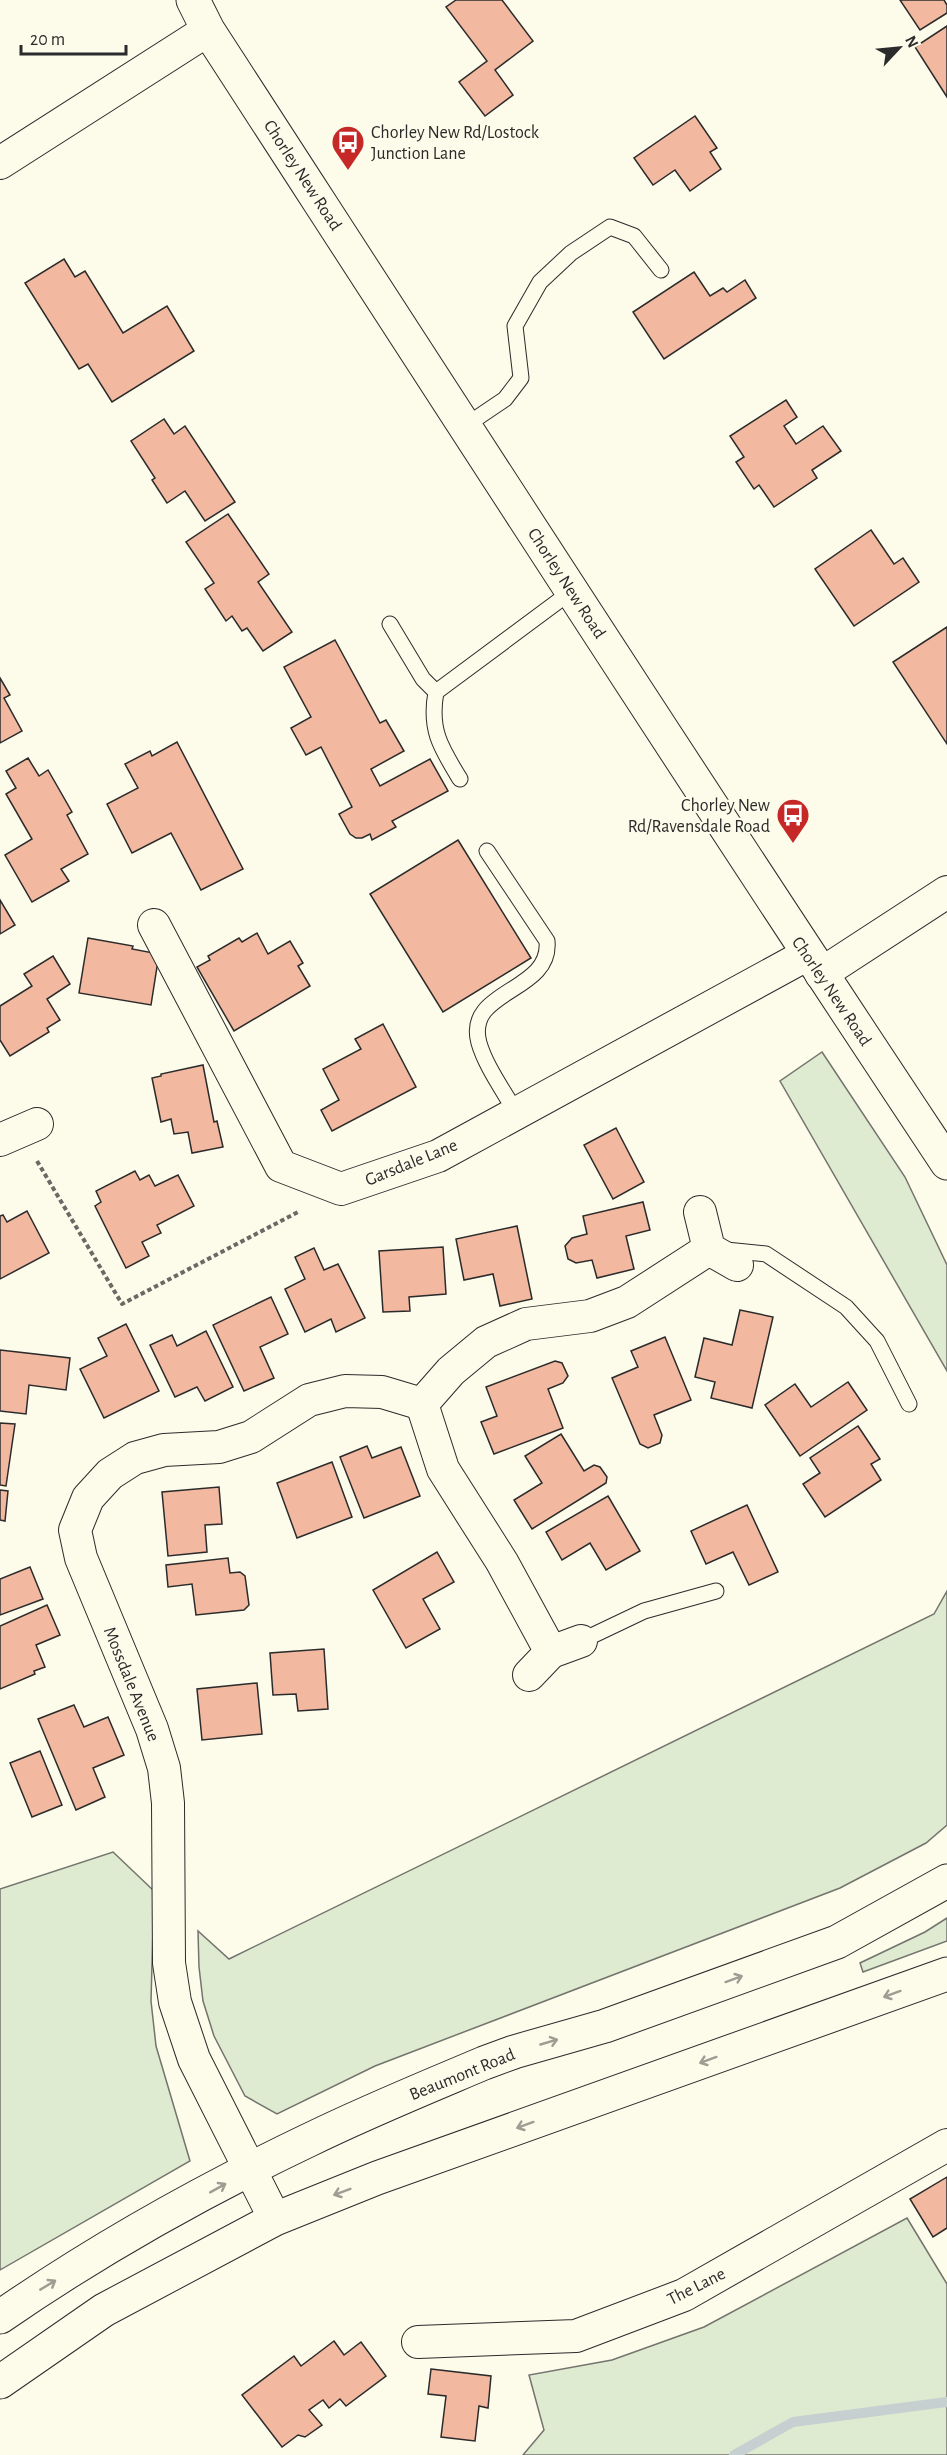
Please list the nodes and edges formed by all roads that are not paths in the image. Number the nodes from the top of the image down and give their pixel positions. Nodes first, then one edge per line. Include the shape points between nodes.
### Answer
1 (193, 0) edge
2 (208, 30) junction
3 (0, 163) edge
4 (661, 270) dead end
5 (465, 426) junction
6 (572, 591) junction
7 (390, 624) dead end
8 (436, 692) junction
9 (460, 779) dead end
10 (487, 851) dead end
11 (947, 892) edge
12 (154, 925) dead end
13 (815, 964) junction
14 (516, 1113) junction
15 (947, 1163) edge
16 (700, 1212) dead end
17 (708, 1249) junction
18 (737, 1265) dead end
19 (422, 1404) junction
20 (909, 1404) dead end
21 (716, 1592) dead end
22 (581, 1641) joint
23 (551, 1653) junction
24 (528, 1676) dead end
25 (947, 1881) edge
26 (947, 1974) edge
27 (947, 2145) edge
28 (249, 2170) junction
29 (274, 2219) junction
30 (0, 2317) edge
31 (418, 2342) dead end
32 (0, 2382) edge

1 - 2 highway, Chorley New Road
2 - 3 street
2 - 5 highway, Chorley New Road
4 - 5 lane via 634,236 610,227 571,254 540,282 515,326 521,378 505,399
5 - 6 highway, Chorley New Road
6 - 8 lane
6 - 13 highway, Chorley New Road
7 - 8 lane via 423,679
8 - 9 lane via 435,734
10 - 14 lane via 547,940 547,956 540,968 492,1002 478,1025 479,1045
11 - 13 street, Garsdale Lane
12 - 14 street, Garsdale Lane via 281,1166 341,1189 438,1156
13 - 14 street, Garsdale Lane
13 - 15 highway, Chorley New Road
16 - 17 street
17 - 18 street
17 - 19 street via 627,1302 590,1316 526,1324 486,1342 450,1371
17 - 20 lane via 766,1254 846,1307 877,1341
19 - 23 street via 443,1469 502,1562
19 - 28 street, Mossdale Avenue via 382,1392 345,1391 309,1400 251,1437 219,1447 164,1450 135,1458 110,1474 88,1498 75,1530 81,1558 152,1729 164,1768 168,1803 169,1963 175,2002 194,2059
21 - 22 lane via 644,1611
22 - 23 street
23 - 24 street
28 -> 25 highway, Beaumont Road via 484,2063 605,2026 837,1942
26 -> 29 highway via 377,2178
27 - 31 street, The Lane via 684,2295 576,2336
28 - 29 street, Mossdale Avenue
30 -> 28 highway, Beaumont Road via 142,2228
29 - 32 highway via 104,2310

